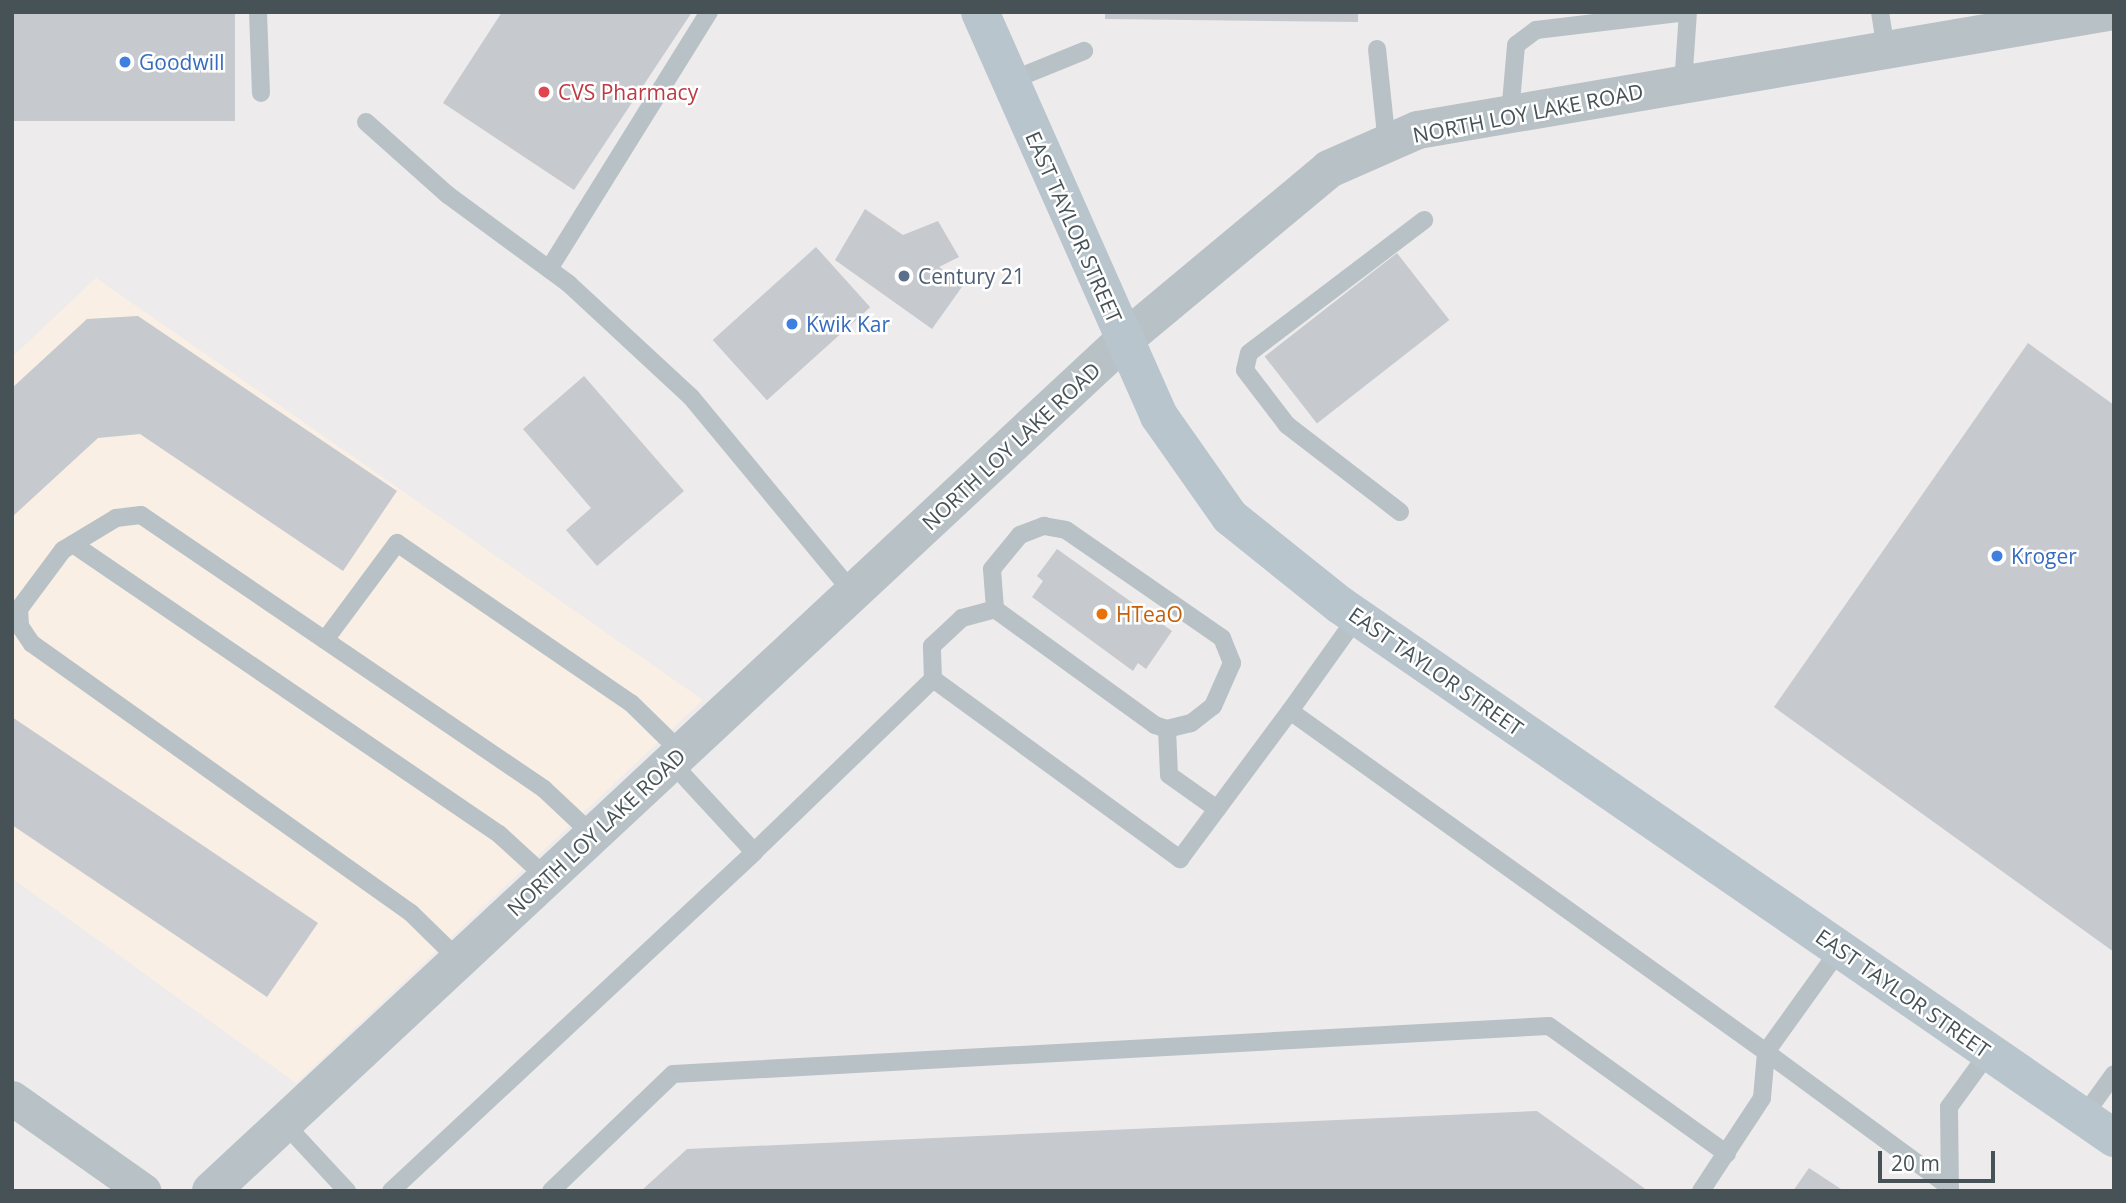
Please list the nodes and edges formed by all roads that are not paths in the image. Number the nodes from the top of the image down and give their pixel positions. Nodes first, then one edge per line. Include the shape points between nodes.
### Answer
1 (258, 12) edge
2 (709, 12) edge
3 (980, 12) edge
4 (1687, 12) edge
5 (1880, 12) edge
6 (2109, 12) edge
7 (2020, 20) edge
8 (1377, 49) dead end
9 (1886, 50) junction
10 (1084, 51) dead end
11 (1010, 81) junction
12 (1684, 85) junction
13 (261, 93) dead end
14 (1510, 114) junction
15 (366, 122) dead end
16 (1387, 144) junction
17 (1424, 220) dead end
18 (549, 269) junction
19 (1124, 340) junction
20 (1400, 512) dead end
21 (73, 544) junction
22 (852, 593) junction
23 (995, 609) junction
24 (1357, 617) junction
25 (325, 640) junction
26 (933, 679) junction
27 (1290, 711) junction
28 (1167, 729) junction
29 (676, 757) junction
30 (1217, 809) junction
31 (593, 835) junction
32 (754, 852) junction
33 (547, 878) junction
34 (1840, 949) junction
35 (459, 960) junction
36 (1766, 1052) junction
37 (1989, 1052) junction
38 (2114, 1074) edge
39 (12, 1098) edge
40 (284, 1123) junction
41 (2099, 1128) edge
42 (1727, 1154) junction
43 (1950, 1189) edge
44 (144, 1191) edge
45 (211, 1191) edge
46 (347, 1191) edge
47 (391, 1191) edge
48 (551, 1191) edge
49 (1701, 1191) edge

1 - 13 lane
2 - 18 lane
3 - 11 main road, EAST TAYLOR STREET
4 - 12 lane
4 - 14 lane via 1536,30 1516,45
5 - 9 lane
6 - 7 street, NORTH LOY LAKE ROAD
7 - 9 street, NORTH LOY LAKE ROAD
8 - 16 lane
9 - 12 street, NORTH LOY LAKE ROAD
10 - 11 lane
11 - 19 main road, EAST TAYLOR STREET
12 - 14 street, NORTH LOY LAKE ROAD
14 - 16 street, NORTH LOY LAKE ROAD via 1418,130
15 - 18 lane via 448,195
16 - 19 street, NORTH LOY LAKE ROAD via 1329,169
17 - 20 lane via 1249,353 1245,370 1287,425
18 - 22 lane via 691,397
19 - 22 street, NORTH LOY LAKE ROAD
19 - 24 main road, EAST TAYLOR STREET via 1159,416 1230,517
21 - 25 lane via 116,517 141,515
21 - 33 lane via 499,834
21 - 35 lane via 62,550 19,608 20,626 32,644 411,913
22 - 29 street, NORTH LOY LAKE ROAD
23 - 26 lane via 962,618 932,646
23 - 28 lane via 1155,725
23 - 28 lane via 992,569 1020,535 1044,526 1066,530 1223,638 1232,663 1213,706 1191,723
24 - 27 lane
24 - 34 main road, EAST TAYLOR STREET
25 - 29 lane via 397,542 631,704
25 - 31 lane via 544,789
26 - 30 lane via 1180,859
26 - 32 lane
27 - 30 lane
27 - 36 lane
28 - 30 lane via 1169,775
29 - 31 street, NORTH LOY LAKE ROAD
29 - 32 lane
31 - 33 street, NORTH LOY LAKE ROAD
32 - 47 lane
33 - 35 street, NORTH LOY LAKE ROAD
34 - 36 lane
34 - 37 main road, EAST TAYLOR STREET
35 - 40 street, NORTH LOY LAKE ROAD
36 - 42 lane via 1762,1098
36 - 43 lane
37 - 41 main road, EAST TAYLOR STREET
37 - 43 lane via 1949,1107
38 - 41 lane
39 - 44 street
40 - 45 street, NORTH LOY LAKE ROAD
40 - 46 lane
42 - 48 lane via 1549,1026 673,1074
42 - 49 lane

